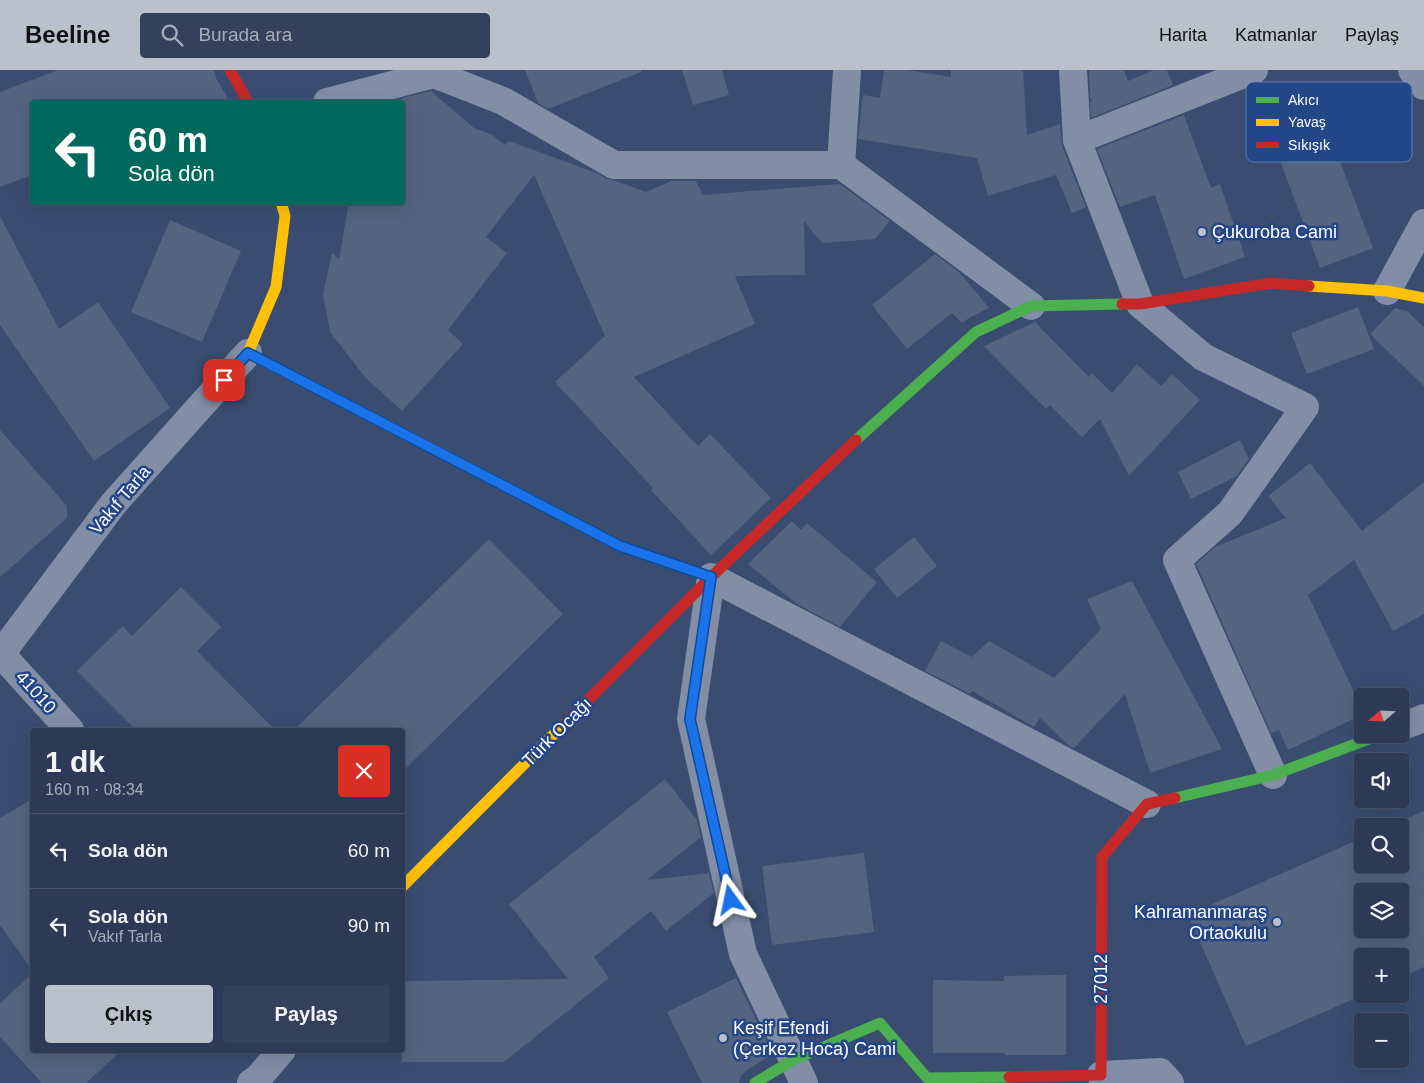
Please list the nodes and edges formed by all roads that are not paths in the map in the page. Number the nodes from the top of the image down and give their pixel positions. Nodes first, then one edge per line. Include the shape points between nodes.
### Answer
1 (230, 70) edge
2 (847, 70) edge
3 (1073, 70) edge
4 (1254, 70) edge
5 (1412, 70) edge
6 (1424, 86) edge
7 (247, 100) edge
8 (335, 100) edge
9 (1076, 140) junction
10 (841, 165) junction
11 (282, 205) edge
12 (1424, 223) edge
13 (1387, 291) junction
14 (1424, 298) edge
15 (1140, 304) junction
16 (1031, 306) junction
17 (248, 353) junction
18 (711, 577) junction
19 (0, 655) edge
20 (1424, 718) edge
21 (1409, 724) edge
22 (68, 728) edge
23 (1358, 743) edge
24 (1273, 775) junction
25 (1147, 804) junction
26 (405, 884) edge
27 (279, 1053) edge
28 (798, 1071) edge
29 (1101, 1075) junction
30 (256, 1081) edge
31 (755, 1083) edge
32 (1170, 1083) edge

1 - 7 street
2 - 10 street
3 - 9 street
4 - 9 street
5 - 6 street
8 - 10 street via 434,74 503,101 614,165
9 - 15 street
10 - 16 street
11 - 17 street via 284,216 276,287
12 - 13 street
13 - 14 street
13 - 15 street via 1272,283
15 - 16 street
15 - 24 street via 1203,357 1305,407 1230,513 1177,560
16 - 18 street, Türk Ocağı via 976,332 826,467
17 - 18 street via 620,546
17 - 19 street, Vakıf Tarla via 114,503
18 - 25 street
18 - 26 street, Türk Ocağı
18 - 28 street via 690,719 743,954
19 - 22 street, 41010
20 - 21 street
23 - 24 street
24 - 25 street
25 - 29 street, 27012 via 1102,857
27 - 30 street
28 - 29 street via 880,1023 927,1078
28 - 31 street
29 - 32 street via 1160,1072

